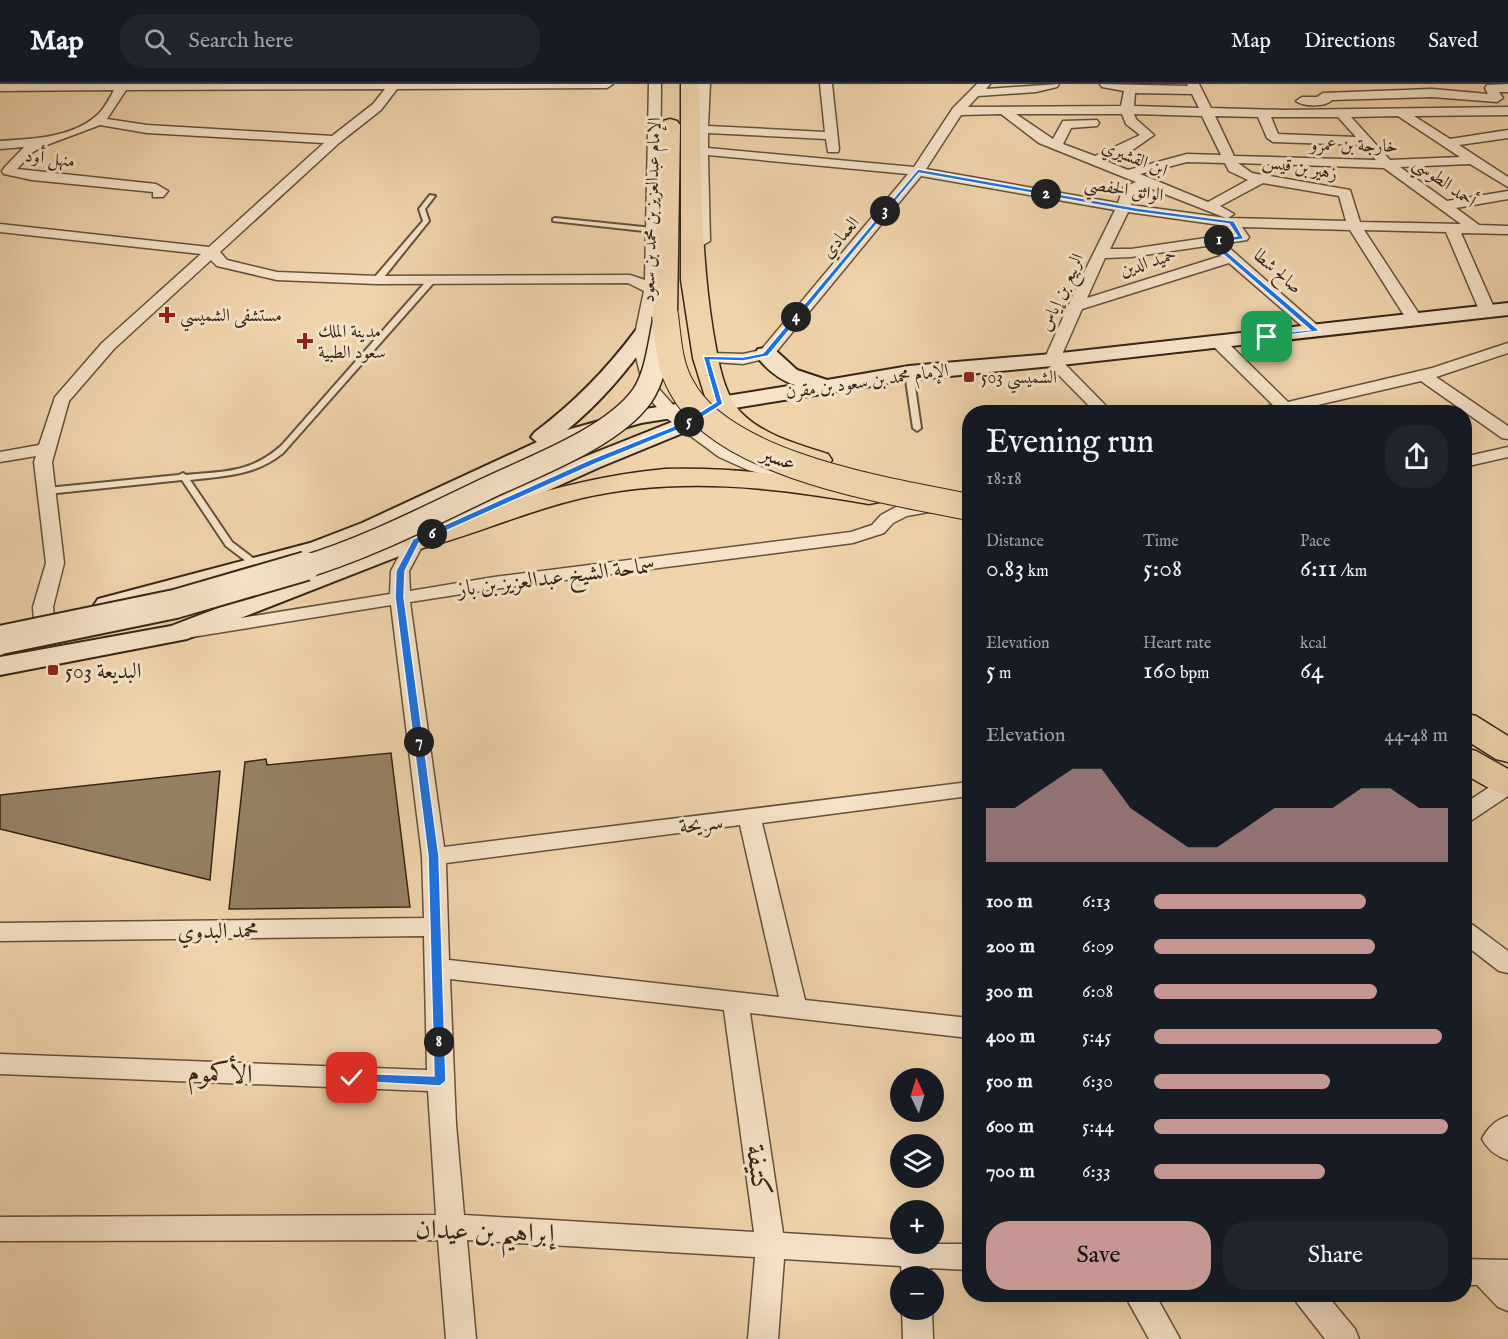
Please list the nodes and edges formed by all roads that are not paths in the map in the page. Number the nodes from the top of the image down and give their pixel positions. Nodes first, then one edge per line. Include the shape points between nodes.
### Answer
1 (607, 84) edge
2 (655, 84) edge
3 (672, 84) edge
4 (690, 84) edge
5 (704, 84) edge
6 (826, 84) edge
7 (1053, 84) edge
8 (1106, 84) edge
9 (500, 85) edge
10 (123, 86) edge
11 (310, 86) edge
12 (0, 87) edge
13 (392, 87) junction
14 (980, 88) edge
15 (1036, 88) junction
16 (1508, 88) edge
17 (1130, 89) junction
18 (1201, 97) edge
19 (1292, 100) dead end
20 (957, 111) junction
21 (1082, 111) junction
22 (1508, 111) edge
23 (1005, 112) junction
24 (1400, 112) junction
25 (1263, 113) junction
26 (1341, 113) junction
27 (1128, 115) junction
28 (99, 121) junction
29 (702, 127) junction
30 (1508, 134) edge
31 (831, 136) junction
32 (335, 140) junction
33 (1330, 140) junction
34 (1367, 141) junction
35 (36, 143) junction
36 (1448, 143) junction
37 (0, 145) edge
38 (1059, 146) junction
39 (1130, 146) junction
40 (701, 151) junction
41 (1187, 158) junction
42 (1230, 159) junction
43 (1475, 160) junction
44 (1095, 161) junction
45 (1336, 163) junction
46 (834, 164) junction
47 (1387, 164) junction
48 (4, 170) edge
49 (918, 171) junction
50 (1127, 174) junction
51 (1260, 179) junction
52 (1146, 182) junction
53 (1508, 183) edge
54 (158, 194) dead end
55 (1508, 195) edge
56 (432, 196) dead end
57 (1444, 206) junction
58 (1208, 207) junction
59 (1123, 208) junction
60 (555, 220) dead end
61 (1232, 223) junction
62 (1258, 224) junction
63 (1355, 227) junction
64 (1, 228) edge
65 (1452, 229) junction
66 (653, 230) junction
67 (1477, 230) junction
68 (1508, 230) edge
69 (1212, 241) junction
70 (211, 251) junction
71 (1100, 254) junction
72 (1232, 257) junction
73 (433, 279) junction
74 (376, 280) junction
75 (652, 288) junction
76 (1075, 306) junction
77 (1498, 311) edge
78 (665, 315) junction
79 (1415, 320) junction
80 (1316, 331) junction
81 (643, 334) junction
82 (1218, 342) junction
83 (1508, 348) edge
84 (766, 354) junction
85 (705, 358) junction
86 (1052, 360) junction
87 (646, 372) joint
88 (909, 373) junction
89 (1423, 375) junction
90 (827, 385) junction
91 (720, 403) junction
92 (1097, 405) edge
93 (1281, 405) edge
94 (1310, 405) edge
95 (1466, 405) edge
96 (1472, 409) edge
97 (679, 418) junction
98 (917, 428) dead end
99 (1508, 434) edge
100 (47, 449) junction
101 (1508, 452) edge
102 (0, 457) edge
103 (1472, 460) edge
104 (488, 473) junction
105 (183, 476) junction
106 (838, 490) junction
107 (47, 491) junction
108 (962, 494) edge
109 (962, 506) edge
110 (928, 507) junction
111 (962, 516) edge
112 (416, 541) junction
113 (258, 566) junction
114 (400, 597) junction
115 (44, 621) junction
116 (0, 631) edge
117 (177, 633) junction
118 (0, 640) edge
119 (0, 666) edge
120 (1472, 729) edge
121 (1508, 751) edge
122 (1472, 764) edge
123 (1508, 785) edge
124 (962, 790) edge
125 (1472, 810) edge
126 (749, 816) junction
127 (434, 856) junction
128 (435, 927) junction
129 (0, 932) edge
130 (1472, 937) edge
131 (1508, 964) edge
132 (437, 968) junction
133 (736, 1002) junction
134 (794, 1008) junction
135 (962, 1028) edge
136 (0, 1064) edge
137 (440, 1081) junction
138 (1508, 1127) edge
139 (1508, 1149) edge
140 (451, 1227) junction
141 (0, 1228) edge
142 (770, 1246) junction
143 (962, 1258) edge
144 (915, 1265) edge
145 (1485, 1272) edge
146 (1508, 1298) edge
147 (1143, 1302) edge
148 (1314, 1302) edge
149 (917, 1320) edge
150 (461, 1339) edge
151 (763, 1339) edge
152 (918, 1339) edge
153 (1166, 1339) edge
154 (1344, 1339) edge

1 - 9 street
2 - 66 street, الإمام عبدالعزيز بن محمد بن سعود
3 - 78 main road, الإمام عبدالعزيز بن محمد بن سعود
4 - 85 main road, الإمام عبدالعزيز بن محمد بن سعود via 693,280
5 - 29 street
6 - 31 street
7 - 15 street
8 - 17 street
9 - 13 street
10 - 11 street
10 - 12 street
10 - 28 street
11 - 13 street
13 - 32 street via 377,107
14 - 15 street
14 - 20 street, العمادي
15 - 21 street via 1069,100
16 - 19 street via 1491,88 1497,98 1432,93
17 - 18 street
17 - 27 street
18 - 25 street
18 - 27 street
18 - 42 street, زهير بن قيس
20 - 23 street
20 - 49 street, العمادي
21 - 23 street
21 - 27 street
22 - 24 street
23 - 38 street, ابن القشيري via 1042,140
24 - 26 street
24 - 36 street
25 - 26 street
25 - 33 street via 1273,138
26 - 34 street, أحمد الطوسي
27 - 38 street via 1067,124
27 - 39 street via 1148,135
28 - 32 street via 147,129
28 - 35 street, منهل أود
29 - 31 street
29 - 40 street
30 - 36 street
31 - 46 street
32 - 70 street
33 - 34 street
33 - 45 street
34 - 47 street, أحمد الطوسي
35 - 37 street
35 - 48 street, منهل أود
36 - 43 street
38 - 39 street
38 - 44 street, ابن القشيري
39 - 41 street
39 - 44 street
40 - 46 street, الواثق الحفصي
40 - 85 street
41 - 42 street, خارجة بن عمرو
41 - 50 street, خارجة بن عمرو
42 - 45 street, خارجة بن عمرو
42 - 51 street, زهير بن قيس via 1234,168
43 - 47 street, خارجة بن عمرو
43 - 53 street
44 - 50 street, ابن القشيري
45 - 47 street, خارجة بن عمرو
46 - 49 street, الواثق الحفصي
47 - 57 street, أحمد الطوسي
48 - 54 street, منهل أود via 156,188
49 - 59 street, الواثق الحفصي
49 - 84 street, العمادي
50 - 52 street, ابن القشيري
51 - 58 street
51 - 63 street, زهير بن قيس via 1345,193
52 - 58 street, ابن القشيري
52 - 59 street, الربيع بن إياس via 1128,191
55 - 57 street
56 - 74 lane via 422,209 426,221
57 - 67 street, أحمد الطوسي
58 - 62 street, ابن القشيري
59 - 61 street, الواثق الحفصي
59 - 71 street, الربيع بن إياس
60 - 66 lane
61 - 62 street, الواثق الحفصي
61 - 69 street via 1242,237
62 - 63 street, الواثق الحفصي
63 - 65 street, الواثق الحفصي
63 - 79 street, زهير بن قيس
64 - 70 street
65 - 67 street, الواثق الحفصي
65 - 77 street, أحمد الطوسي
66 - 75 street, الإمام عبدالعزيز بن محمد بن سعود
67 - 68 street, الواثق الحفصي
69 - 71 street
69 - 72 street, صالح شطا
70 - 74 street via 222,263 277,276
70 - 100 street via 108,346 61,400
71 - 76 street, الربيع بن إياس
72 - 76 street, حميد الدين
72 - 80 street, صالح شطا
73 - 74 street
73 - 75 street via 630,279
73 - 105 lane via 269,461 241,472
75 - 81 street, الإمام عبدالعزيز بن محمد بن سعود
76 - 86 street, الربيع بن إياس
77 - 79 street, الإمام محمد بن سعود بن مقرن
78 - 109 main road, عسير, bridge via 677,379 686,396 729,436 758,451 821,472
78 - 118 street, bridge via 644,393 603,430 576,446 331,559 175,604
79 - 80 street, الإمام محمد بن سعود بن مقرن
80 - 82 street, الإمام محمد بن سعود بن مقرن
81 - 87 street, الإمام عبدالعزيز بن محمد بن سعود
81 - 104 street via 622,365 568,420
82 - 86 street, الإمام محمد بن سعود بن مقرن
82 - 93 street
83 - 89 street
84 - 85 street via 743,359
84 - 90 street via 791,377
85 - 91 main road
86 - 88 street, الإمام محمد بن سعود بن مقرن
86 - 92 street, الربيع بن إياس
87 - 97 street, عسير via 651,390
88 - 90 street, الإمام محمد بن سعود بن مقرن
88 - 98 lane
89 - 94 street
89 - 95 street
90 - 91 street, الإمام محمد بن سعود بن مقرن
91 - 97 main road, سماحة الشيخ عبدالعزيز بن باز
91 - 108 main road via 755,434 799,454
96 - 99 street
97 - 104 street via 639,417 590,429
97 - 106 street, عسير via 725,453 785,476
97 - 112 street, سماحة الشيخ عبدالعزيز بن باز
100 - 102 street
100 - 107 street
101 - 103 street
104 - 113 street via 371,528
105 - 107 lane
105 - 113 lane via 230,544
106 - 110 main road, سماحة الشيخ عبدالعزيز بن باز
106 - 112 main road, سماحة الشيخ عبدالعزيز بن باز via 705,477 637,480 581,490
107 - 115 street via 55,563 43,607
110 - 111 main road, سماحة الشيخ عبدالعزيز بن باز
110 - 114 street, سماحة الشيخ عبدالعزيز بن باز via 902,511 878,529 853,537
112 - 114 street via 400,571
112 - 117 street, سماحة الشيخ عبدالعزيز بن باز
113 - 115 street
114 - 117 street, سماحة الشيخ عبدالعزيز بن باز
114 - 127 street
115 - 116 street
117 - 119 street, سماحة الشيخ عبدالعزيز بن باز
120 - 121 main road
122 - 123 main road
123 - 125 street
124 - 126 street, سريحة
126 - 127 street, سريحة
126 - 134 street
127 - 128 street
128 - 129 street, محمد البدوي
128 - 132 street
130 - 131 street
132 - 133 street
132 - 137 street
133 - 134 street
133 - 142 street, كتيفة
134 - 135 street
136 - 137 street, الأكموم
137 - 140 street
138 - 139 street via 1496,1139
140 - 141 street, إبراهيم بن عيدان
140 - 142 street, إبراهيم بن عيدان
140 - 150 street
142 - 144 street, إبراهيم بن عيدان
142 - 151 street, كتيفة
143 - 144 street, إبراهيم بن عيدان
145 - 146 street
147 - 153 street
148 - 154 street
149 - 152 street

